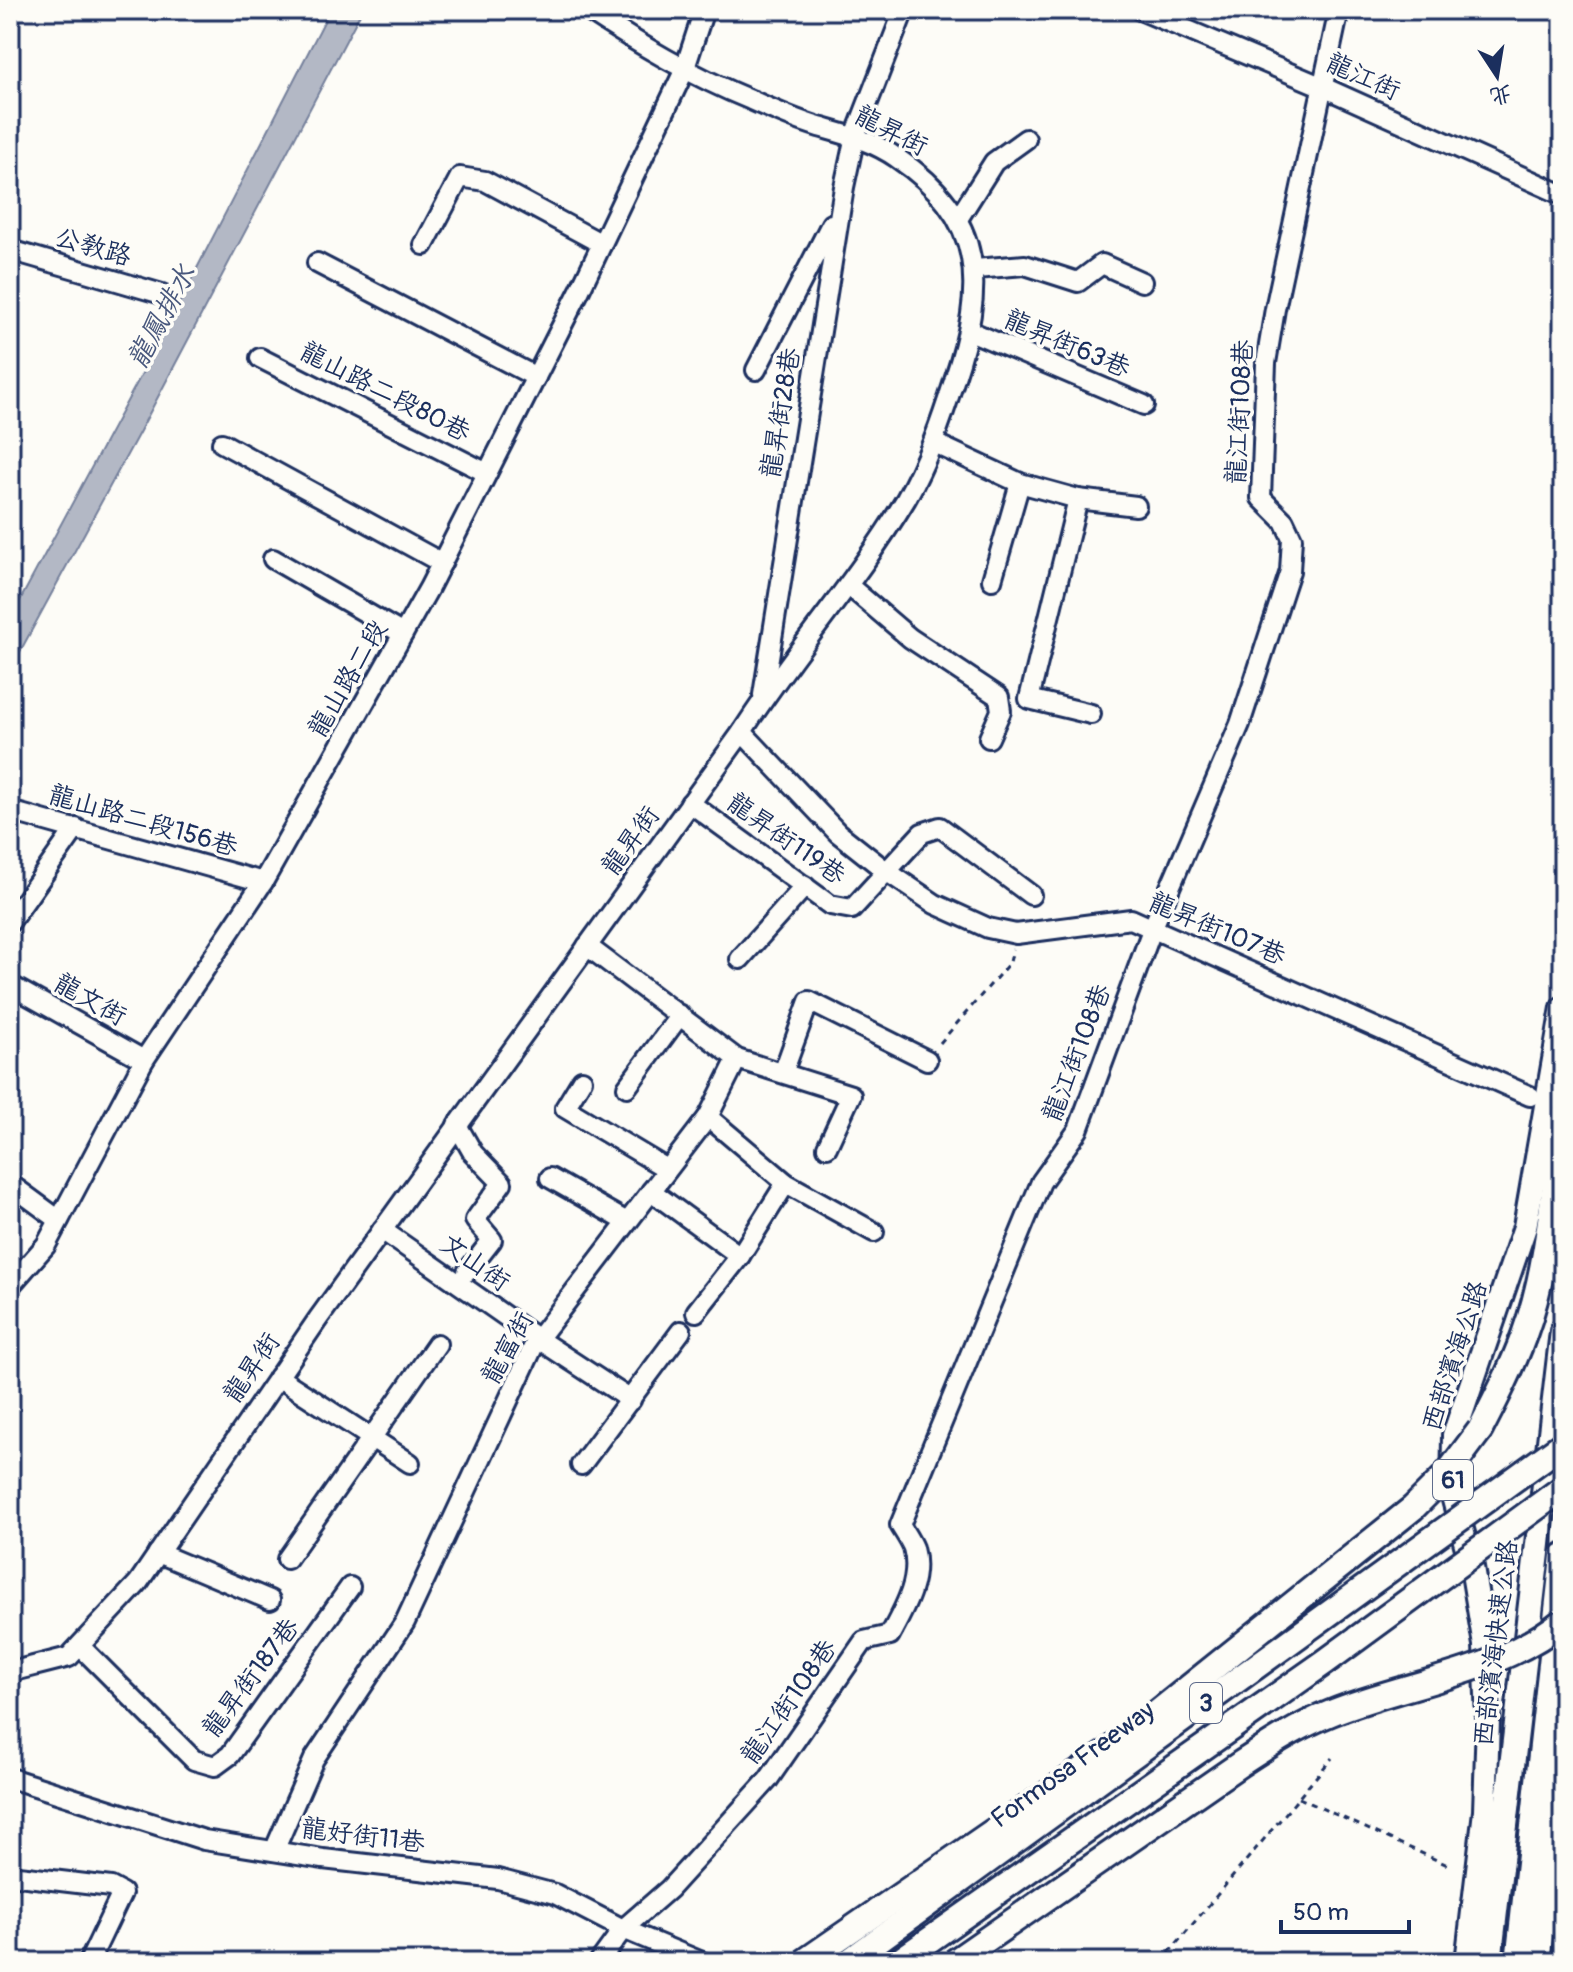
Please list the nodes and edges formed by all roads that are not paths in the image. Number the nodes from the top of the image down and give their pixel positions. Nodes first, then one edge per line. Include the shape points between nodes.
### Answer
1 (587, 10) edge
2 (704, 10) edge
3 (904, 10) edge
4 (1140, 10) edge
5 (1339, 10) edge
6 (684, 71) junction
7 (1323, 87) junction
8 (855, 136) junction
9 (1026, 139) dead end
10 (1563, 195) edge
11 (840, 208) junction
12 (958, 219) junction
13 (602, 244) junction
14 (424, 245) dead end
15 (10, 250) edge
16 (317, 263) dead end
17 (975, 269) junction
18 (1142, 282) dead end
19 (162, 294) dead end
20 (970, 331) junction
21 (260, 358) dead end
22 (756, 370) dead end
23 (536, 377) junction
24 (1144, 405) dead end
25 (222, 443) dead end
26 (934, 443) junction
27 (487, 473) junction
28 (1020, 483) junction
29 (1078, 499) junction
30 (1136, 506) dead end
31 (273, 559) dead end
32 (442, 563) junction
33 (992, 580) dead end
34 (848, 585) junction
35 (403, 634) junction
36 (763, 700) junction
37 (1091, 714) dead end
38 (742, 732) junction
39 (989, 738) dead end
40 (690, 803) junction
41 (10, 811) edge
42 (76, 828) junction
43 (886, 871) junction
44 (263, 882) junction
45 (805, 886) junction
46 (1031, 895) dead end
47 (10, 922) edge
48 (1153, 927) junction
49 (587, 946) junction
50 (740, 959) dead end
51 (10, 985) edge
52 (1563, 1008) edge
53 (680, 1015) junction
54 (737, 1059) junction
55 (144, 1060) junction
56 (927, 1060) dead end
57 (783, 1073) junction
58 (582, 1080) dead end
59 (627, 1087) dead end
60 (1530, 1096) dead end
61 (708, 1117) junction
62 (1563, 1122) edge
63 (457, 1125) junction
64 (827, 1147) dead end
65 (667, 1169) junction
66 (550, 1178) dead end
67 (786, 1183) junction
68 (10, 1184) edge
69 (651, 1191) junction
70 (59, 1220) junction
71 (627, 1222) junction
72 (382, 1230) junction
73 (874, 1232) dead end
74 (740, 1256) junction
75 (467, 1272) dead end
76 (10, 1286) edge
77 (696, 1312) dead end
78 (681, 1331) dead end
79 (1563, 1331) edge
80 (538, 1339) junction
81 (437, 1344) dead end
82 (278, 1377) junction
83 (631, 1400) junction
84 (372, 1438) junction
85 (1563, 1444) edge
86 (410, 1463) dead end
87 (581, 1465) dead end
88 (1563, 1488) edge
89 (158, 1553) junction
90 (1563, 1556) edge
91 (287, 1559) dead end
92 (350, 1587) dead end
93 (270, 1600) dead end
94 (1563, 1621) edge
95 (80, 1646) junction
96 (10, 1672) edge
97 (1563, 1754) edge
98 (10, 1778) edge
99 (274, 1851) junction
100 (10, 1875) edge
101 (623, 1929) junction
102 (89, 1962) edge
103 (599, 1962) edge
104 (702, 1962) edge
105 (804, 1962) edge
106 (848, 1962) edge
107 (898, 1962) edge
108 (954, 1962) edge
109 (1467, 1962) edge
110 (1489, 1962) edge
111 (1518, 1962) edge
112 (1538, 1962) edge

1 - 6 street, 龍昇街
2 - 6 street, 龍山路二段
3 - 8 street, 龍昇街28巷
4 - 7 street, 龍江街
5 - 7 street, 龍江街108巷
6 - 8 street, 龍昇街 via 817,126
6 - 13 street, 龍山路二段
7 - 10 street, 龍江街
7 - 48 street, 龍江街108巷 via 1266,363 1261,498 1284,521 1292,538 1290,571 1240,724
8 - 11 street, 龍昇街28巷
8 - 12 street, 龍昇街 via 927,179
9 - 12 street via 994,162
11 - 22 street
11 - 36 street, 龍昇街28巷
12 - 17 street, 龍昇街
13 - 14 street via 485,181 460,177
13 - 23 street, 龍山路二段
15 - 19 street, 公教路
16 - 23 street
17 - 18 street via 1025,265 1078,282 1102,264
17 - 20 street, 龍昇街
20 - 24 street, 龍昇街63巷
20 - 26 street, 龍昇街
21 - 27 street, 龍山路二段80巷
23 - 27 street, 龍山路二段
25 - 32 street
26 - 28 street
26 - 34 street, 龍昇街 via 906,497
27 - 32 street, 龍山路二段
28 - 29 street
28 - 33 street
29 - 30 street
29 - 37 street via 1029,699
31 - 35 street
32 - 35 street, 龍山路二段
34 - 36 street, 龍昇街
34 - 39 street via 910,638 999,697 1001,711
35 - 44 street, 龍山路二段
36 - 38 street, 龍昇街
38 - 40 street, 龍昇街
38 - 43 street, 龍昇街107巷 via 838,833
40 - 45 street, 龍昇街119巷
40 - 49 street, 龍昇街
41 - 42 street, 龍山路二段156巷
42 - 44 street, 龍山路二段156巷
42 - 47 street
43 - 45 street, 龍昇街119巷 via 852,909 830,905
43 - 46 street via 922,833 940,827
43 - 48 street, 龍昇街107巷 via 935,904 988,928 1016,934 1120,919
44 - 55 street, 龍山路二段
45 - 50 street
48 - 60 street, 龍昇街107巷
48 - 101 street, 龍江街108巷 via 1078,1130 1041,1182 900,1525 912,1548 915,1571 908,1602 890,1635 864,1641 768,1780 669,1889
49 - 53 street
49 - 63 street, 龍昇街
51 - 55 street, 龍文街
52 - 109 main road, 西部濱海公路 / 61 via 1525,1227 1454,1435 1453,1496 1482,1629 1488,1720 1485,1811
53 - 54 street
53 - 59 street
54 - 57 street
54 - 61 street, 龍富街
55 - 70 street, 龍山路二段
56 - 57 street via 809,1001
57 - 64 street via 851,1095
58 - 65 street via 565,1108
61 - 65 street, 龍富街
61 - 67 street
62 - 105 highway, bridge via 1539,1280 1525,1333 1480,1430 1447,1474 1413,1508 1107,1753
63 - 72 street, 龍昇街
63 - 75 street via 473,1153 502,1183 475,1220 492,1240
65 - 69 street, 龍富街
66 - 71 street
67 - 73 street
67 - 74 street
68 - 70 street
69 - 71 street, 龍富街
69 - 74 street
70 - 76 street, 龍山路二段 via 46,1245
71 - 80 street, 龍富街
72 - 80 street, 文山街
72 - 82 street, 龍昇街
74 - 77 street
78 - 83 street
79 - 110 highway, 西部濱海快速公路
80 - 83 street, 文山街
80 - 99 street, 龍富街 via 405,1622 314,1759
81 - 84 street
82 - 84 street
82 - 89 street, 龍昇街
83 - 87 street
84 - 86 street
84 - 91 street
85 - 106 highway, Formosa Freeway / 3, bridge
88 - 107 highway, 3, bridge
89 - 93 street
89 - 95 street, 龍昇街
90 - 111 highway
92 - 95 street, 龍昇街187巷 via 230,1755 215,1766 194,1760
94 - 108 highway, bridge via 1503,1656 1330,1713 1287,1734
95 - 96 street, 龍昇街 via 69,1657
97 - 112 main road
98 - 99 street, 龍好街11巷 via 204,1840
99 - 101 street, 龍好街11巷 via 513,1882 555,1894
100 - 102 street via 111,1887 122,1893
101 - 103 street, 龍江街108巷
101 - 104 street, 龍好街11巷

